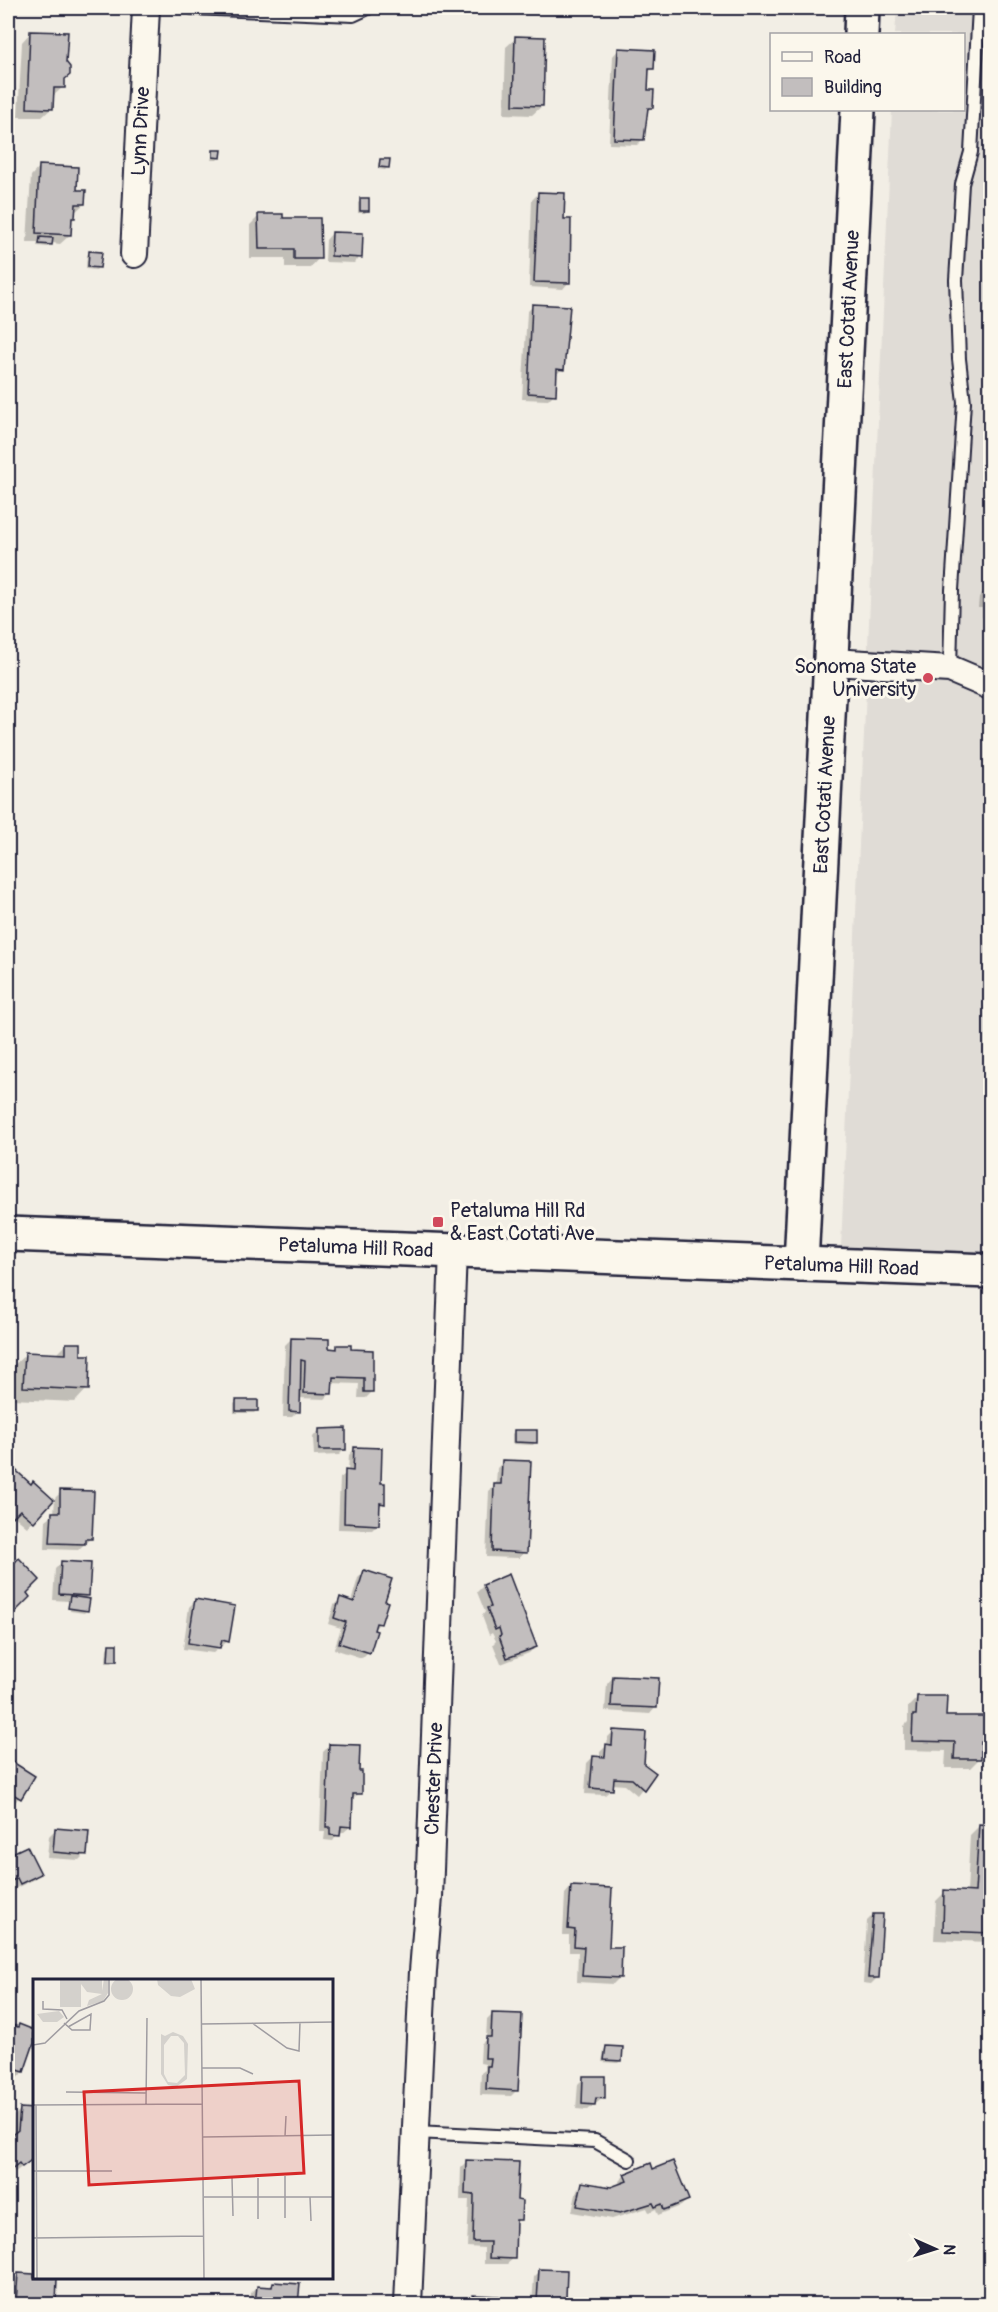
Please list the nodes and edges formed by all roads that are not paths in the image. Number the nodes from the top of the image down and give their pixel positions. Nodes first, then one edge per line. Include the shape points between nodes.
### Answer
1 (146, 8) edge
2 (192, 8) edge
3 (368, 8) edge
4 (862, 8) edge
5 (979, 8) edge
6 (861, 33) edge
7 (858, 111) edge
8 (134, 254) dead end
9 (832, 662) junction
10 (950, 669) junction
11 (990, 686) edge
12 (8, 1234) edge
13 (453, 1251) junction
14 (801, 1264) junction
15 (990, 1271) edge
16 (416, 2132) junction
17 (629, 2160) dead end
18 (408, 2304) edge

1 - 8 street, Lynn Drive
2 - 3 lane via 353,15
4 - 6 main road
5 - 10 lane via 971,152 962,184 956,280 964,402
7 - 9 main road, East Cotati Avenue
9 - 10 street
9 - 14 main road, East Cotati Avenue
10 - 11 street
12 - 13 main road, Petaluma Hill Road
13 - 14 main road, Petaluma Hill Road
13 - 16 street, Chester Drive via 429,1898
14 - 15 main road, Petaluma Hill Road
16 - 17 lane via 595,2141
16 - 18 street, Chester Drive

